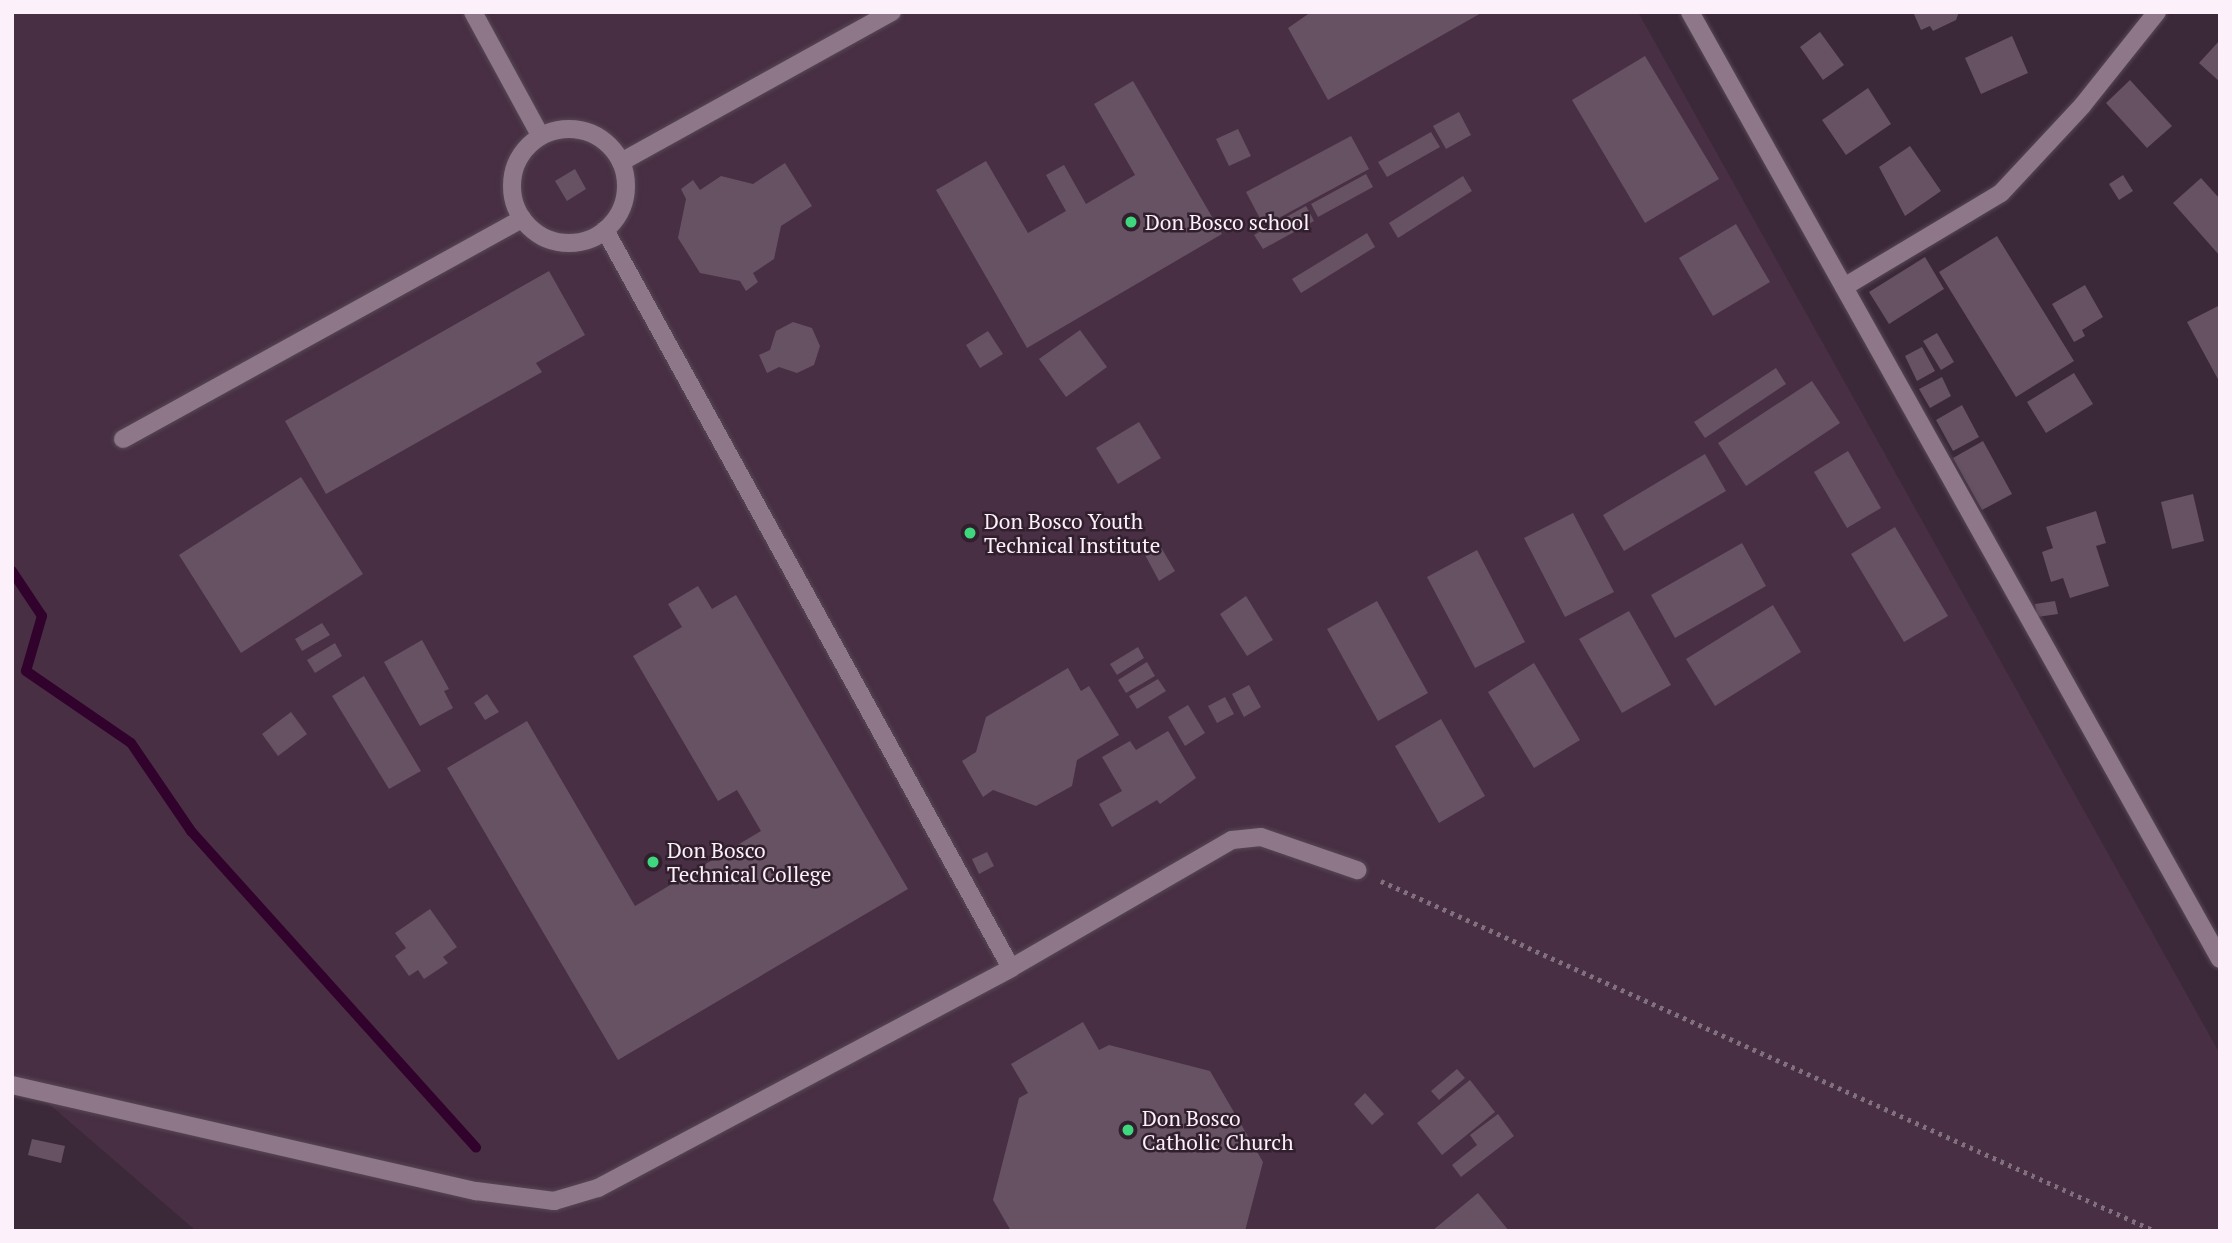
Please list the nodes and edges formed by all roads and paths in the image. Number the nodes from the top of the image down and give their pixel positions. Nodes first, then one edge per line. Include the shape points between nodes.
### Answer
1 (472, 12) edge
2 (892, 12) edge
3 (1690, 12) edge
4 (2157, 12) edge
5 (540, 135) junction
6 (621, 162) junction
7 (522, 219) junction
8 (605, 230) junction
9 (1844, 287) junction
10 (123, 439) dead end
11 (1357, 870) joint
12 (2220, 959) edge
13 (1011, 968) junction
14 (12, 1085) edge
15 (2155, 1231) edge

1 - 5 street
2 - 6 street
3 - 9 street
4 - 9 street via 2082,106 2001,193
5 - 6 street via 563,128 586,131 607,143
5 - 7 street via 523,151 513,173 513,197
6 - 8 street via 624,199
7 - 8 street via 539,235 561,243 584,241
7 - 10 street
8 - 13 street
9 - 12 street
11 - 13 street via 1261,837 1232,840
11 - 15 path
13 - 14 street via 598,1188 554,1200 476,1191

